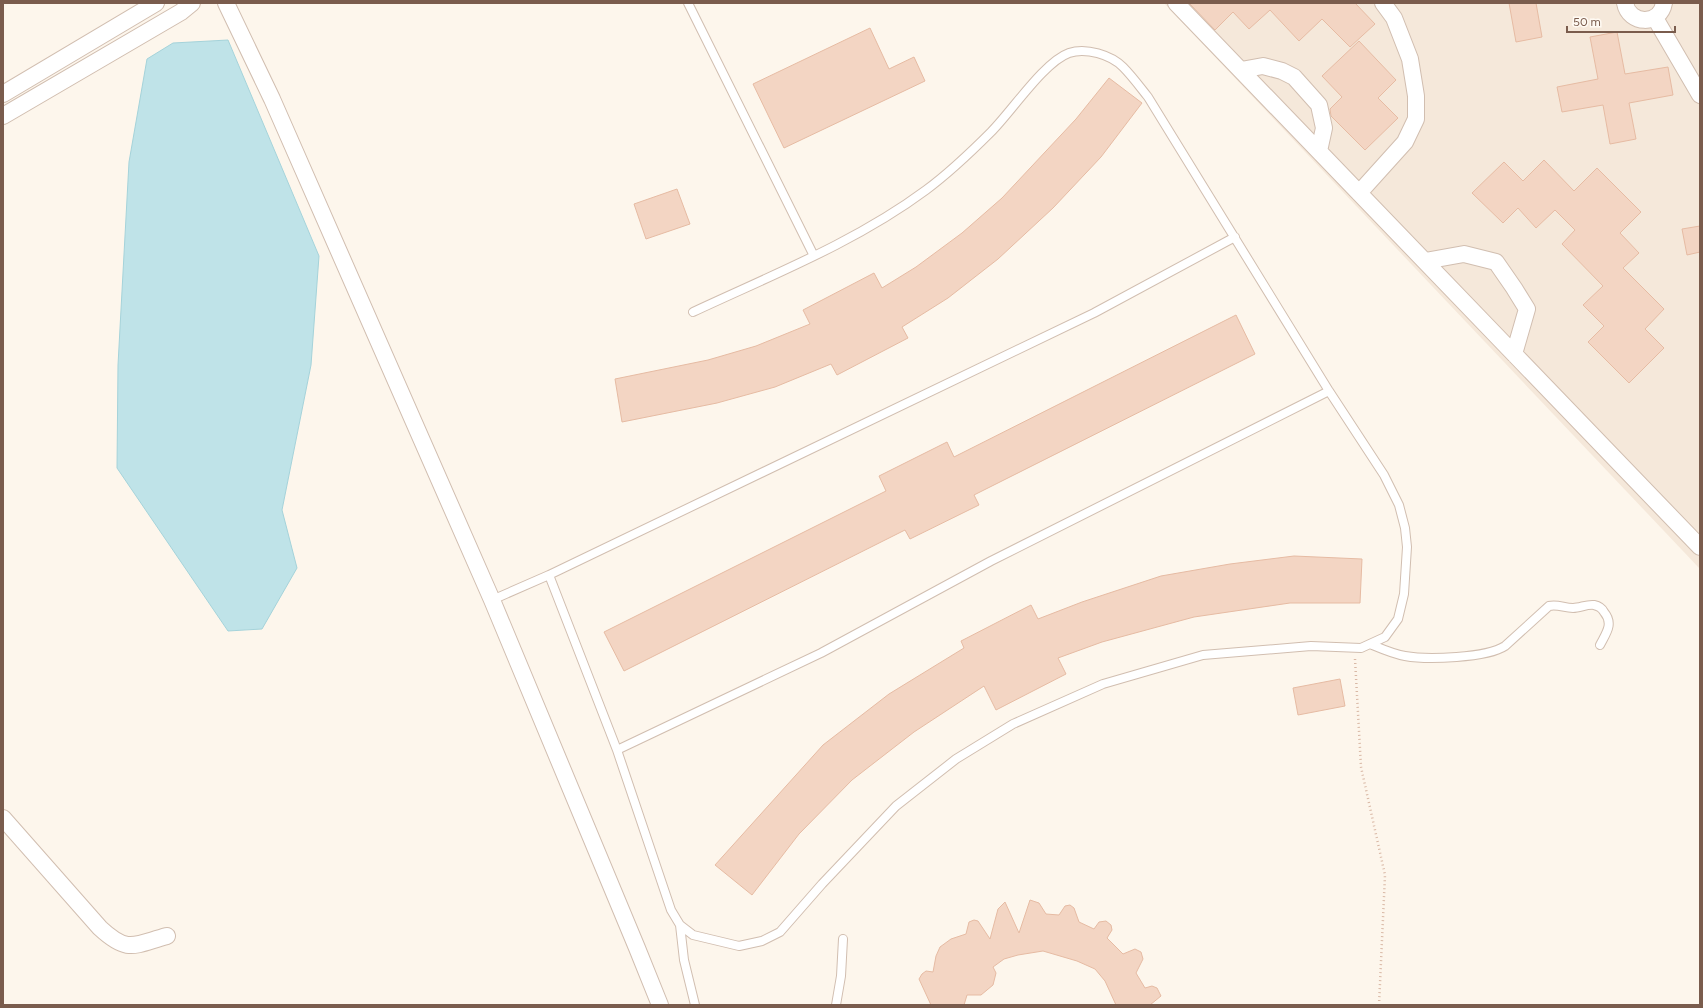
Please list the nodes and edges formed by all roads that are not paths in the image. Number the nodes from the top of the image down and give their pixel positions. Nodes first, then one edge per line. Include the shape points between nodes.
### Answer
1 (156, 3) edge
2 (192, 3) edge
3 (226, 3) edge
4 (688, 3) edge
5 (1176, 3) edge
6 (1383, 3) edge
7 (1624, 3) edge
8 (1664, 3) edge
9 (1655, 18) junction
10 (1241, 70) junction
11 (3, 94) edge
12 (1700, 95) edge
13 (3, 116) edge
14 (1319, 151) junction
15 (1359, 193) junction
16 (1235, 237) junction
17 (814, 256) junction
18 (1425, 261) junction
19 (693, 312) dead end
20 (1514, 354) junction
21 (1329, 391) junction
22 (1700, 547) edge
23 (549, 575) junction
24 (492, 600) junction
25 (1370, 644) junction
26 (1600, 645) dead end
27 (617, 750) junction
28 (3, 818) edge
29 (680, 925) junction
30 (167, 936) dead end
31 (843, 939) dead end
32 (660, 1005) edge
33 (695, 1005) edge
34 (836, 1005) edge

1 - 11 street
2 - 13 street via 181,12
3 - 24 street via 272,99
4 - 17 lane
5 - 10 street
6 - 15 street via 1394,18 1410,59 1416,96 1416,119 1405,142
7 - 9 street via 1629,14 1635,18
8 - 9 street via 1660,14
9 - 12 street
10 - 14 street
10 - 14 street via 1263,66 1294,77 1319,105 1324,128
14 - 15 street
15 - 18 street
16 - 17 lane via 1148,97 1122,66 1102,54 1083,51 1070,52 1046,69 992,132 926,190 850,239
16 - 21 lane
16 - 23 lane via 1101,309
17 - 19 lane
18 - 20 street
18 - 20 street via 1464,254 1496,262 1527,310
20 - 22 street
21 - 25 lane via 1384,475 1405,528 1407,547 1404,594 1398,619 1385,637
21 - 27 lane via 991,561 821,653
23 - 24 lane
23 - 27 lane
24 - 32 street
25 - 26 lane via 1406,656 1487,654 1505,646 1549,606 1575,608 1592,605 1601,608 1609,618 1608,630
25 - 29 lane via 1361,648 1311,646 1203,655 1103,684 1013,724 956,759 896,806 780,932 762,941 739,946 693,935
27 - 29 lane via 671,910
28 - 30 street via 112,939 125,946
29 - 33 lane via 684,960
31 - 34 lane

